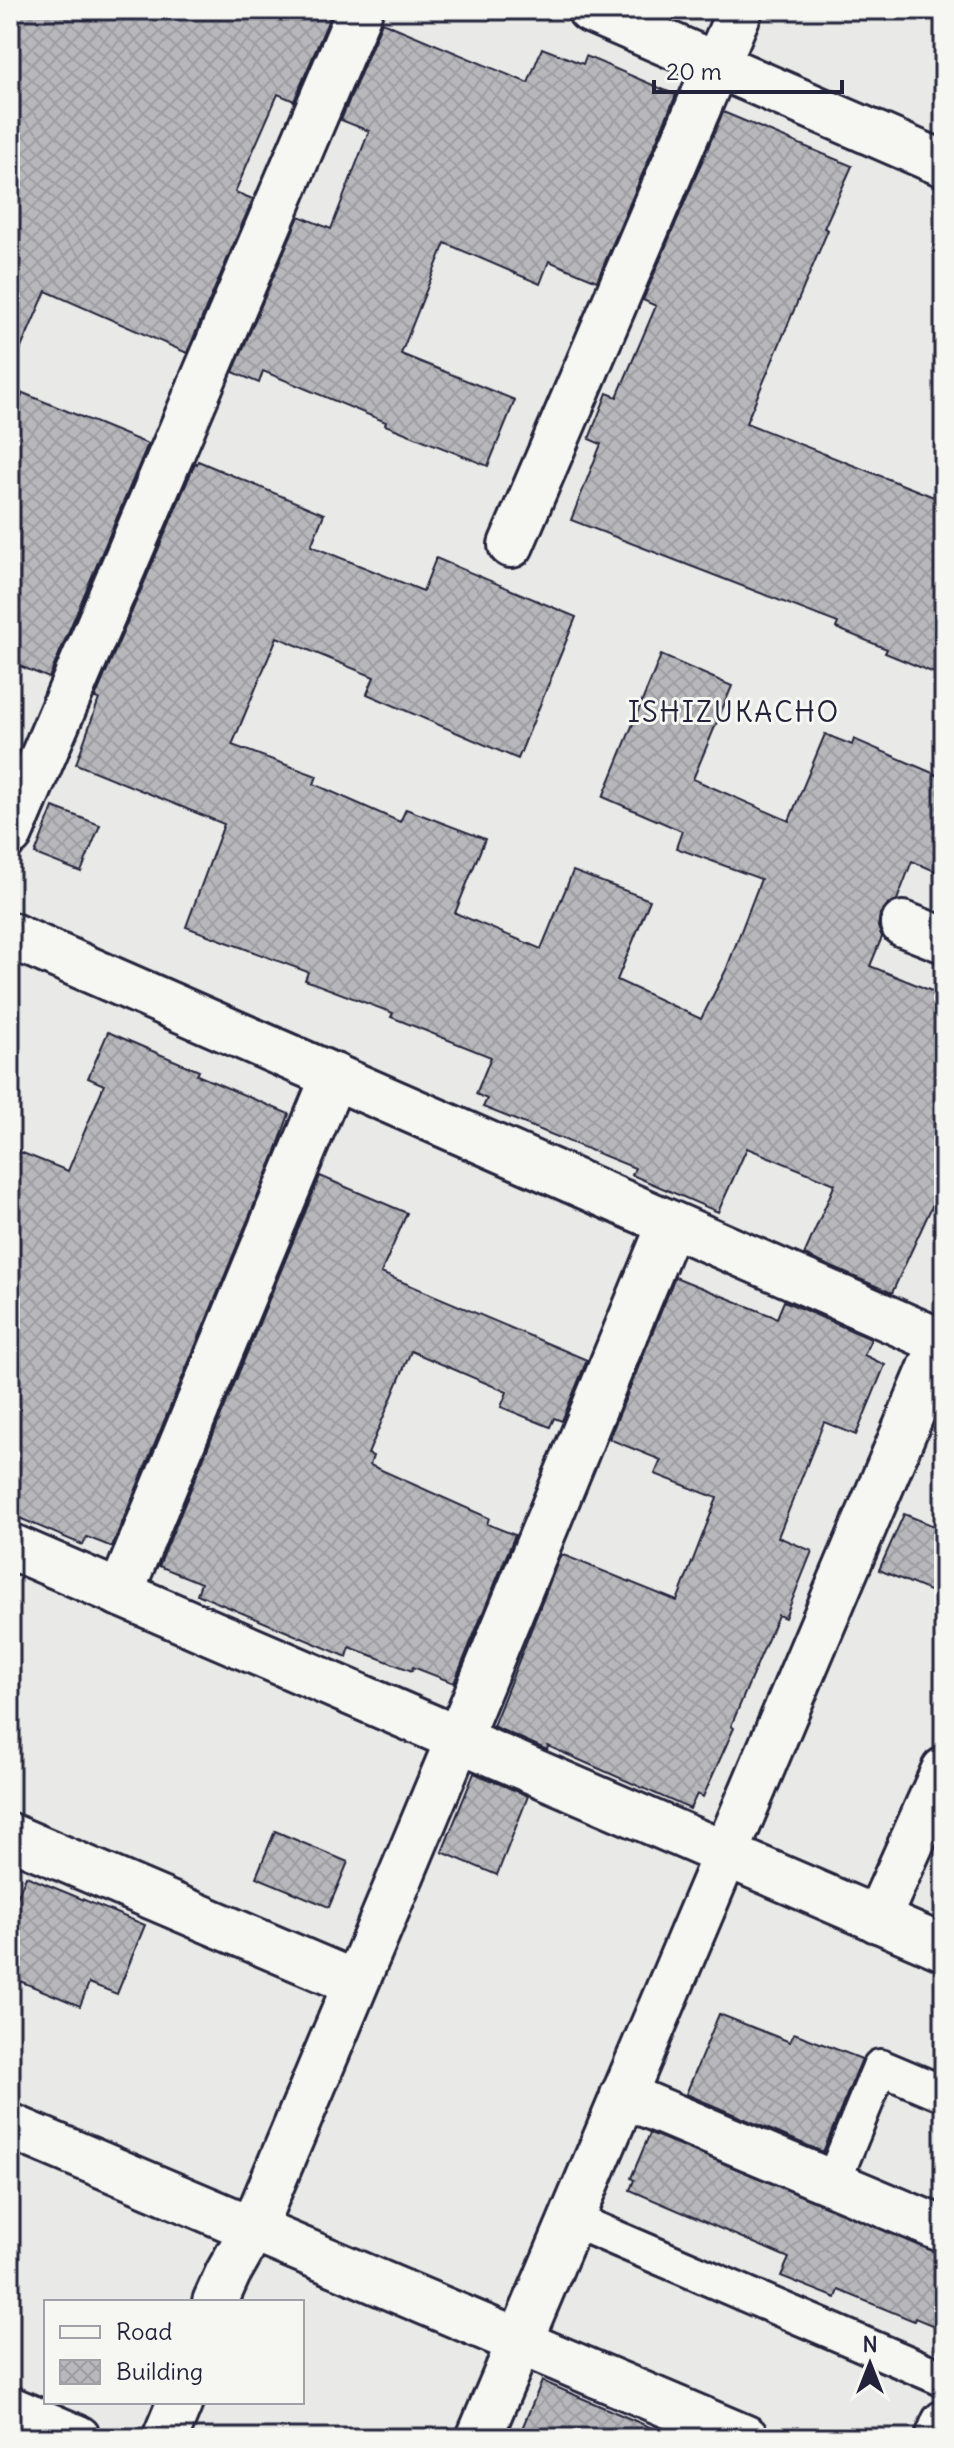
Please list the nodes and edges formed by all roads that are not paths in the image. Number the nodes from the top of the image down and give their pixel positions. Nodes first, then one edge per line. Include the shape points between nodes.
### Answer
1 (360, 10) edge
2 (590, 10) edge
3 (740, 10) edge
4 (717, 65) junction
5 (944, 164) edge
6 (511, 545) dead end
7 (10, 834) edge
8 (903, 924) dead end
9 (10, 935) edge
10 (944, 940) edge
11 (334, 1076) junction
12 (670, 1224) junction
13 (943, 1341) edge
14 (10, 1546) edge
15 (120, 1594) junction
16 (458, 1740) junction
17 (944, 1770) edge
18 (11, 1838) edge
19 (724, 1854) junction
20 (877, 1920) junction
21 (944, 1948) edge
22 (355, 1983) junction
23 (944, 2094) edge
24 (623, 2095) junction
25 (10, 2126) edge
26 (832, 2184) junction
27 (571, 2219) junction
28 (253, 2229) junction
29 (944, 2230) edge
30 (216, 2300) edge
31 (519, 2342) junction
32 (944, 2379) edge
33 (179, 2404) edge
34 (10, 2409) edge
35 (944, 2423) edge
36 (78, 2438) edge
37 (165, 2438) edge
38 (479, 2438) edge
39 (746, 2438) edge
40 (938, 2438) edge

1 - 7 street
2 - 4 street
3 - 4 street
4 - 5 street
4 - 6 street
8 - 10 street
9 - 11 street
11 - 12 street
11 - 15 street
12 - 13 street
12 - 16 street
13 - 19 street
14 - 15 street
15 - 16 street
16 - 19 street
16 - 22 street
17 - 20 street
18 - 22 street
19 - 20 street
19 - 24 street
20 - 21 street
22 - 28 street
23 - 26 lane via 880,2067
24 - 26 street
24 - 27 street
25 - 28 street
26 - 29 street
27 - 31 street
27 - 32 lane
28 - 30 street
28 - 31 street
31 - 38 street
31 - 39 street
33 - 37 street
34 - 36 street
35 - 40 street

